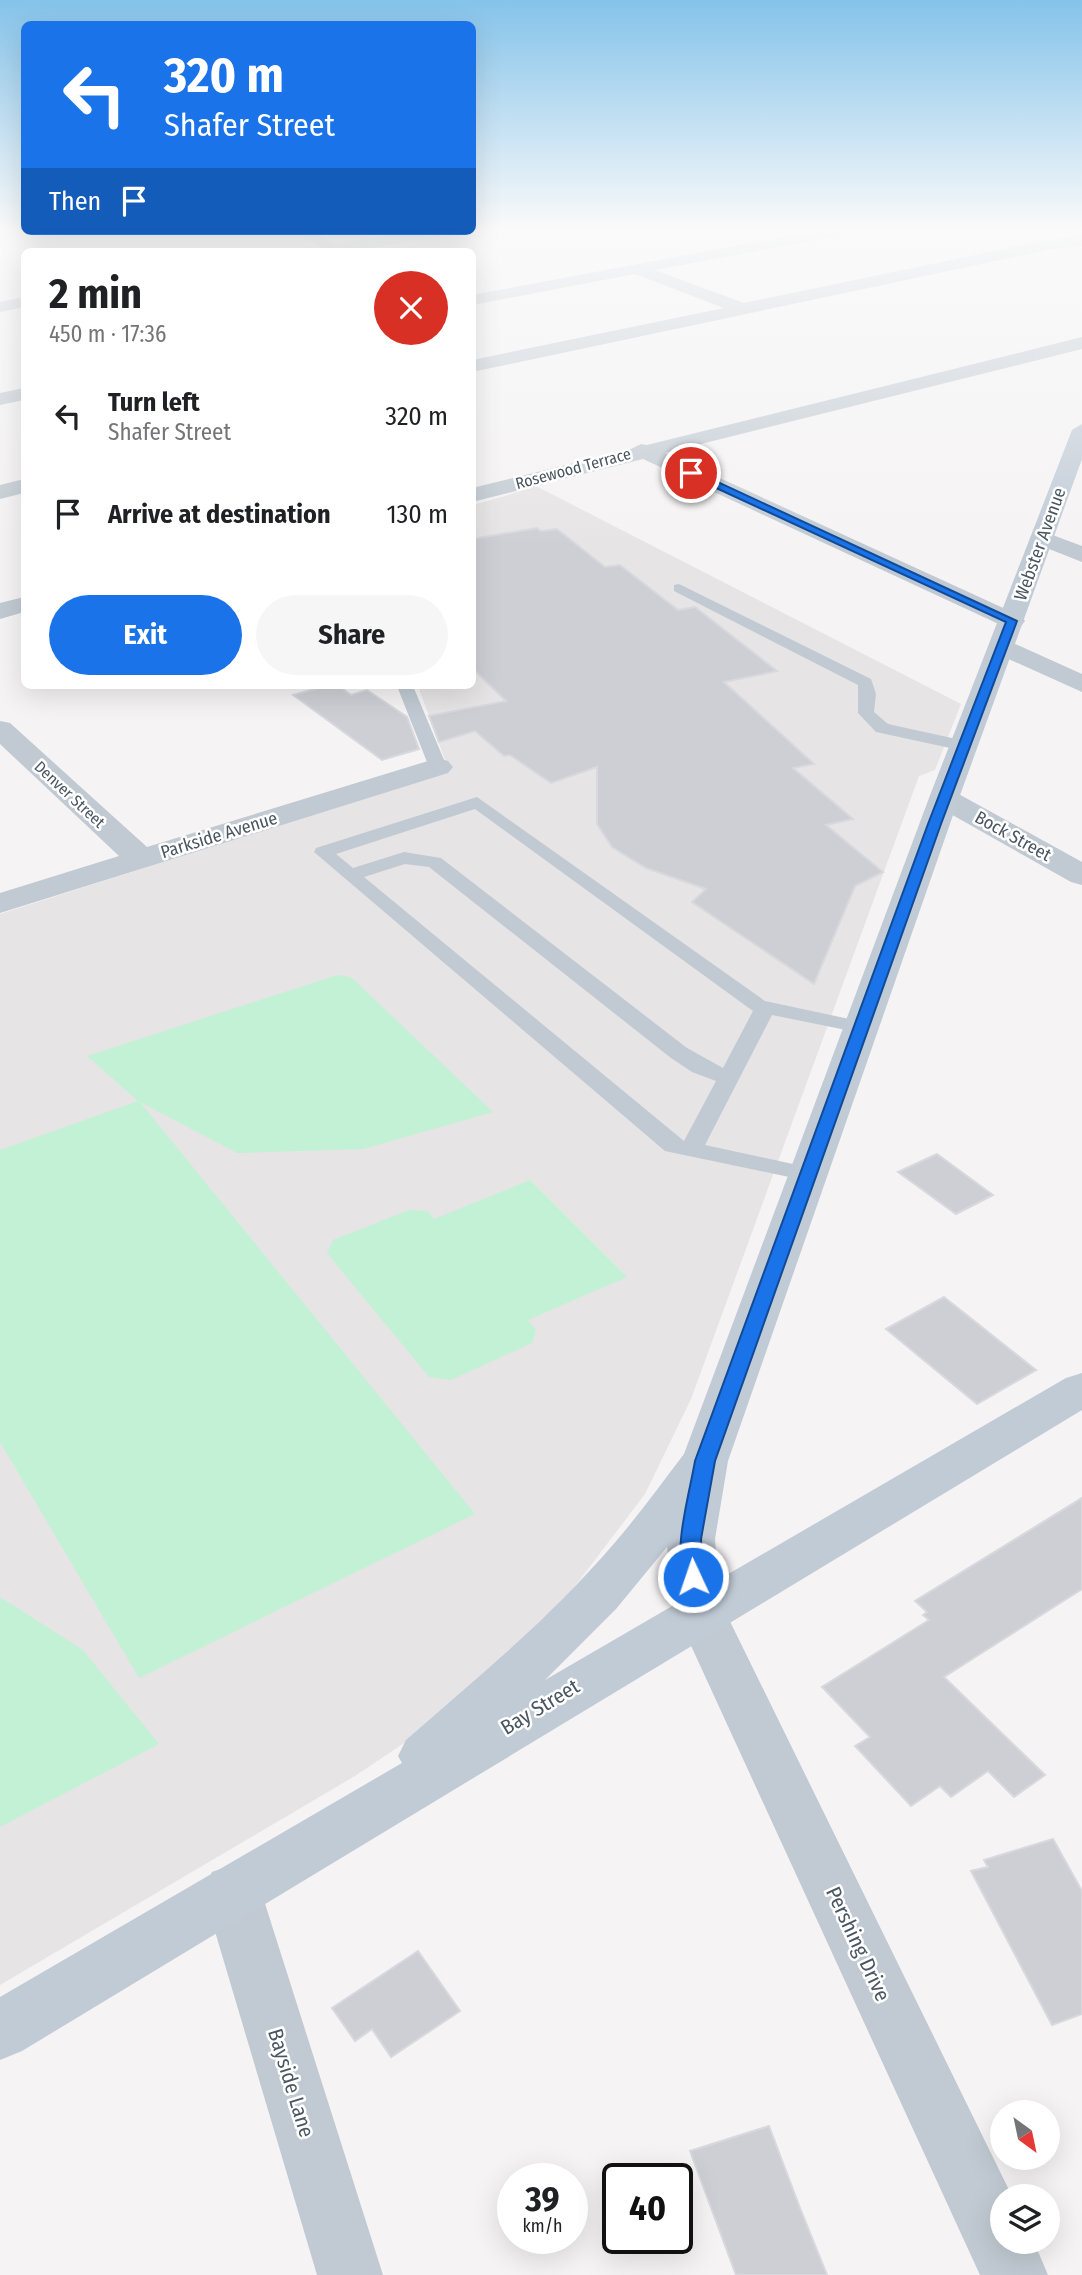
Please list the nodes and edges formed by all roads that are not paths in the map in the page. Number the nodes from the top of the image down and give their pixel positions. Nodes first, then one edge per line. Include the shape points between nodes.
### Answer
1 (623, 334) edge
2 (1082, 343) edge
3 (476, 365) edge
4 (21, 395) edge
5 (0, 399) edge
6 (1082, 433) edge
7 (641, 450) junction
8 (21, 487) edge
9 (0, 492) edge
10 (476, 494) edge
11 (1042, 538) junction
12 (1082, 555) edge
13 (679, 587) dead end
14 (21, 606) edge
15 (0, 611) edge
16 (1012, 621) junction
17 (1002, 646) junction
18 (1082, 684) edge
19 (406, 689) edge
20 (0, 729) edge
21 (964, 746) junction
22 (438, 768) joint
23 (944, 798) junction
24 (141, 859) junction
25 (350, 875) junction
26 (1082, 875) edge
27 (0, 903) edge
28 (765, 1008) junction
29 (861, 1027) junction
30 (729, 1078) junction
31 (691, 1150) junction
32 (808, 1174) junction
33 (1082, 1389) edge
34 (705, 1461) junction
35 (701, 1612) junction
36 (359, 1814) junction
37 (232, 1891) junction
38 (0, 2030) edge
39 (350, 2275) edge
40 (1015, 2275) edge

1 - 3 street
2 - 7 street, Rosewood Terrace
4 - 5 street
6 - 11 street, Webster Avenue
7 - 10 street, Rosewood Terrace
7 - 16 street
8 - 9 street
11 - 12 street
11 - 16 street, Webster Avenue
13 - 21 lane via 865,682 869,694 866,713 882,728
14 - 15 street
16 - 17 street, Webster Avenue
17 - 18 street
17 - 21 street, Webster Avenue
19 - 22 lane
20 - 24 street, Denver Street
21 - 23 street, Webster Avenue
22 - 24 street, Parkside Avenue
23 - 26 street, Bock Street
23 - 29 street, Webster Avenue
24 - 27 street, Parkside Avenue
25 - 28 lane via 323,852 477,802
25 - 30 lane via 404,858 434,862 679,1054
25 - 31 lane via 673,1146
28 - 29 lane
28 - 30 lane
29 - 32 street, Webster Avenue
30 - 31 lane
31 - 32 lane
32 - 34 street, Webster Avenue
33 - 35 street, Bay Street
34 - 35 street, Webster Avenue via 691,1539
34 - 36 street via 640,1548 598,1594 528,1665
35 - 36 street, Bay Street
35 - 40 street, Pershing Drive
36 - 37 street, Bay Street
37 - 38 street, Bay Street
37 - 39 street, Bayside Lane

